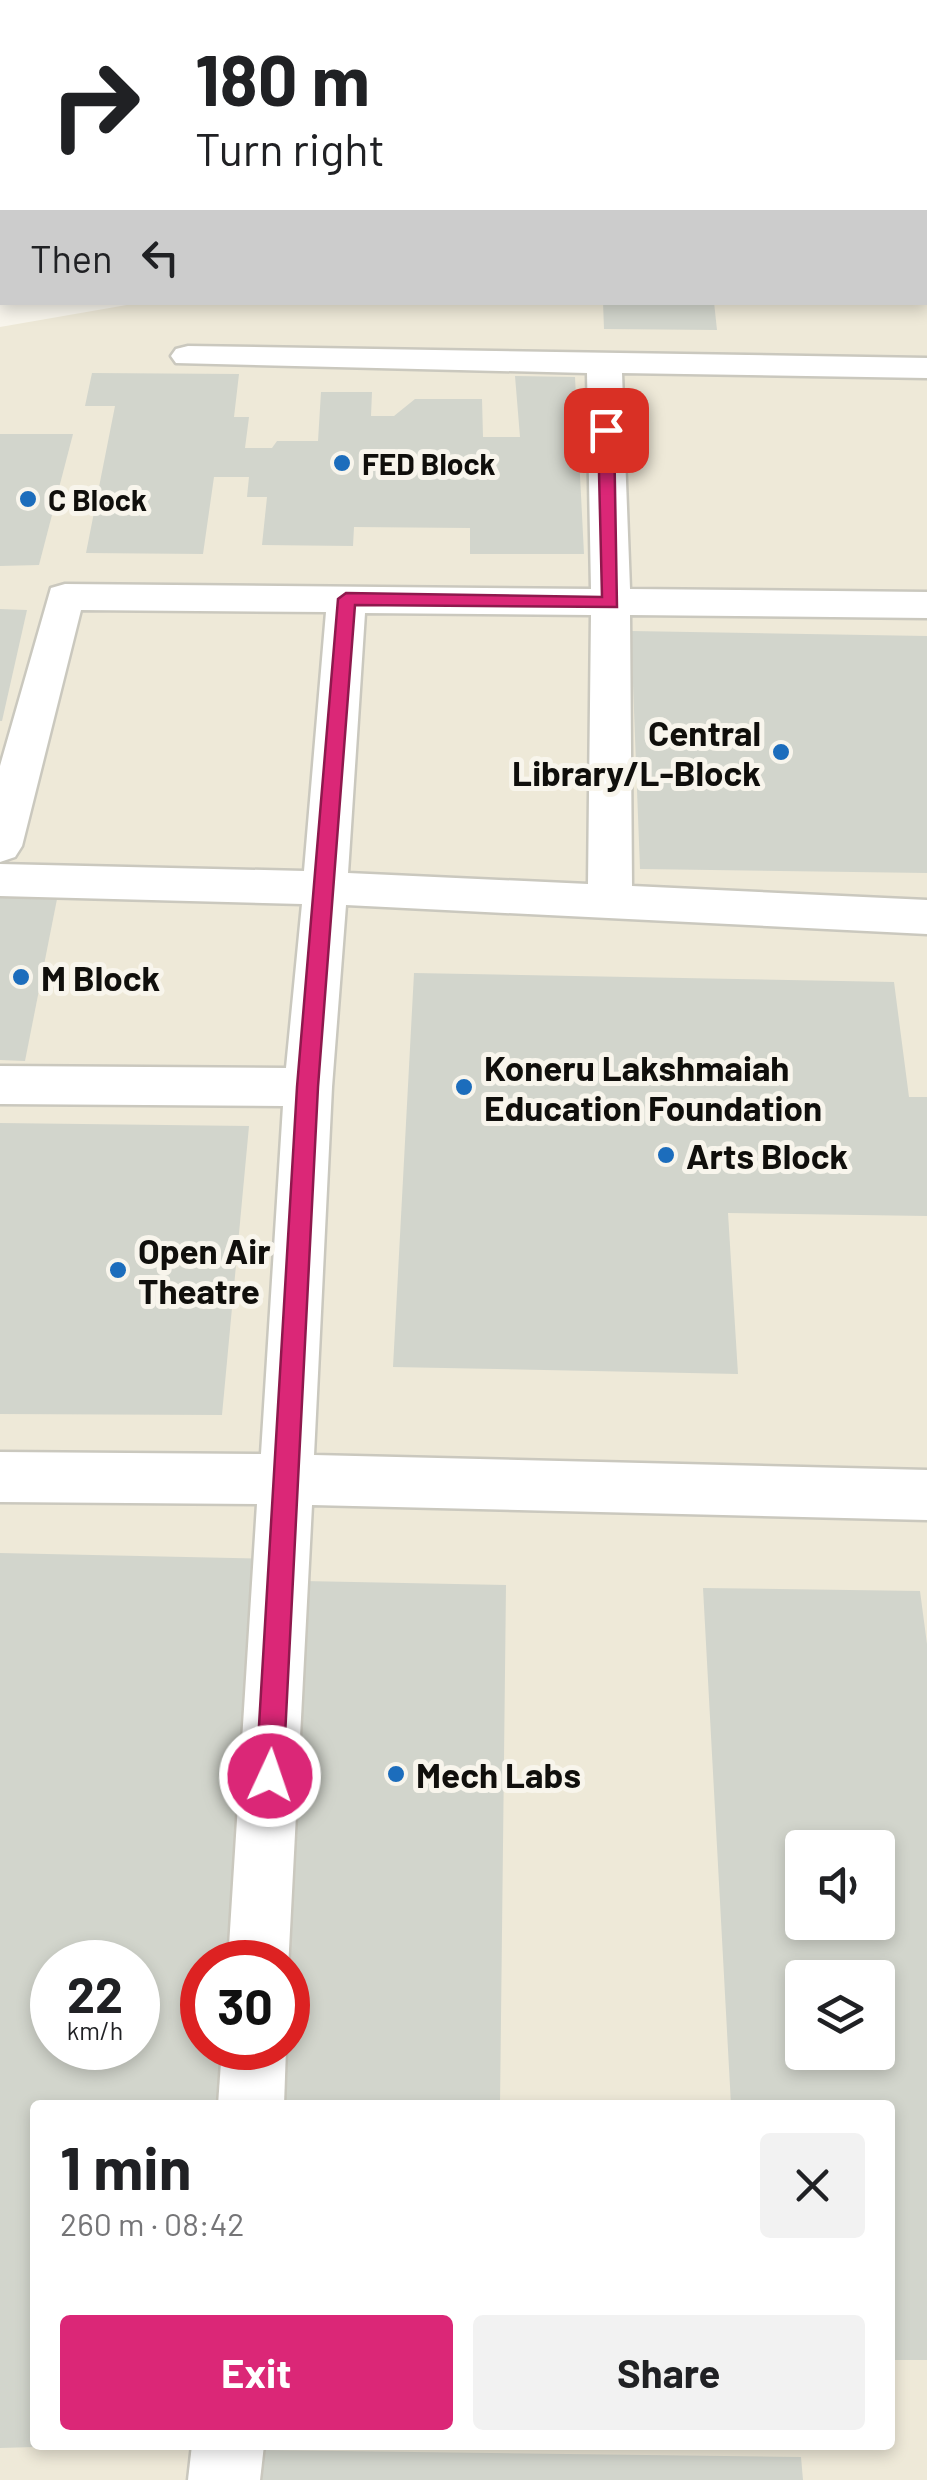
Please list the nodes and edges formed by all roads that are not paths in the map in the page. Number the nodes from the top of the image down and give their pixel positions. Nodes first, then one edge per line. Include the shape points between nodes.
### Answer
1 (188, 356) dead end
2 (604, 360) junction
3 (927, 368) edge
4 (346, 599) junction
5 (611, 603) junction
6 (927, 605) edge
7 (0, 846) edge
8 (0, 880) edge
9 (325, 888) junction
10 (610, 902) junction
11 (927, 917) edge
12 (0, 1085) edge
13 (308, 1087) junction
14 (0, 1477) edge
15 (286, 1479) junction
16 (927, 1495) edge
17 (260, 1940) edge
18 (253, 2070) edge
19 (251, 2100) edge
20 (227, 2450) edge
21 (224, 2480) edge

1 - 2 street
2 - 3 street
2 - 5 street
4 - 5 street
4 - 7 street via 64,597
4 - 9 street
5 - 6 street
5 - 10 street
8 - 9 street
9 - 10 street
9 - 13 street
10 - 11 street
12 - 13 street
13 - 15 street
14 - 15 street
15 - 16 street
15 - 17 street
18 - 19 street
20 - 21 street

